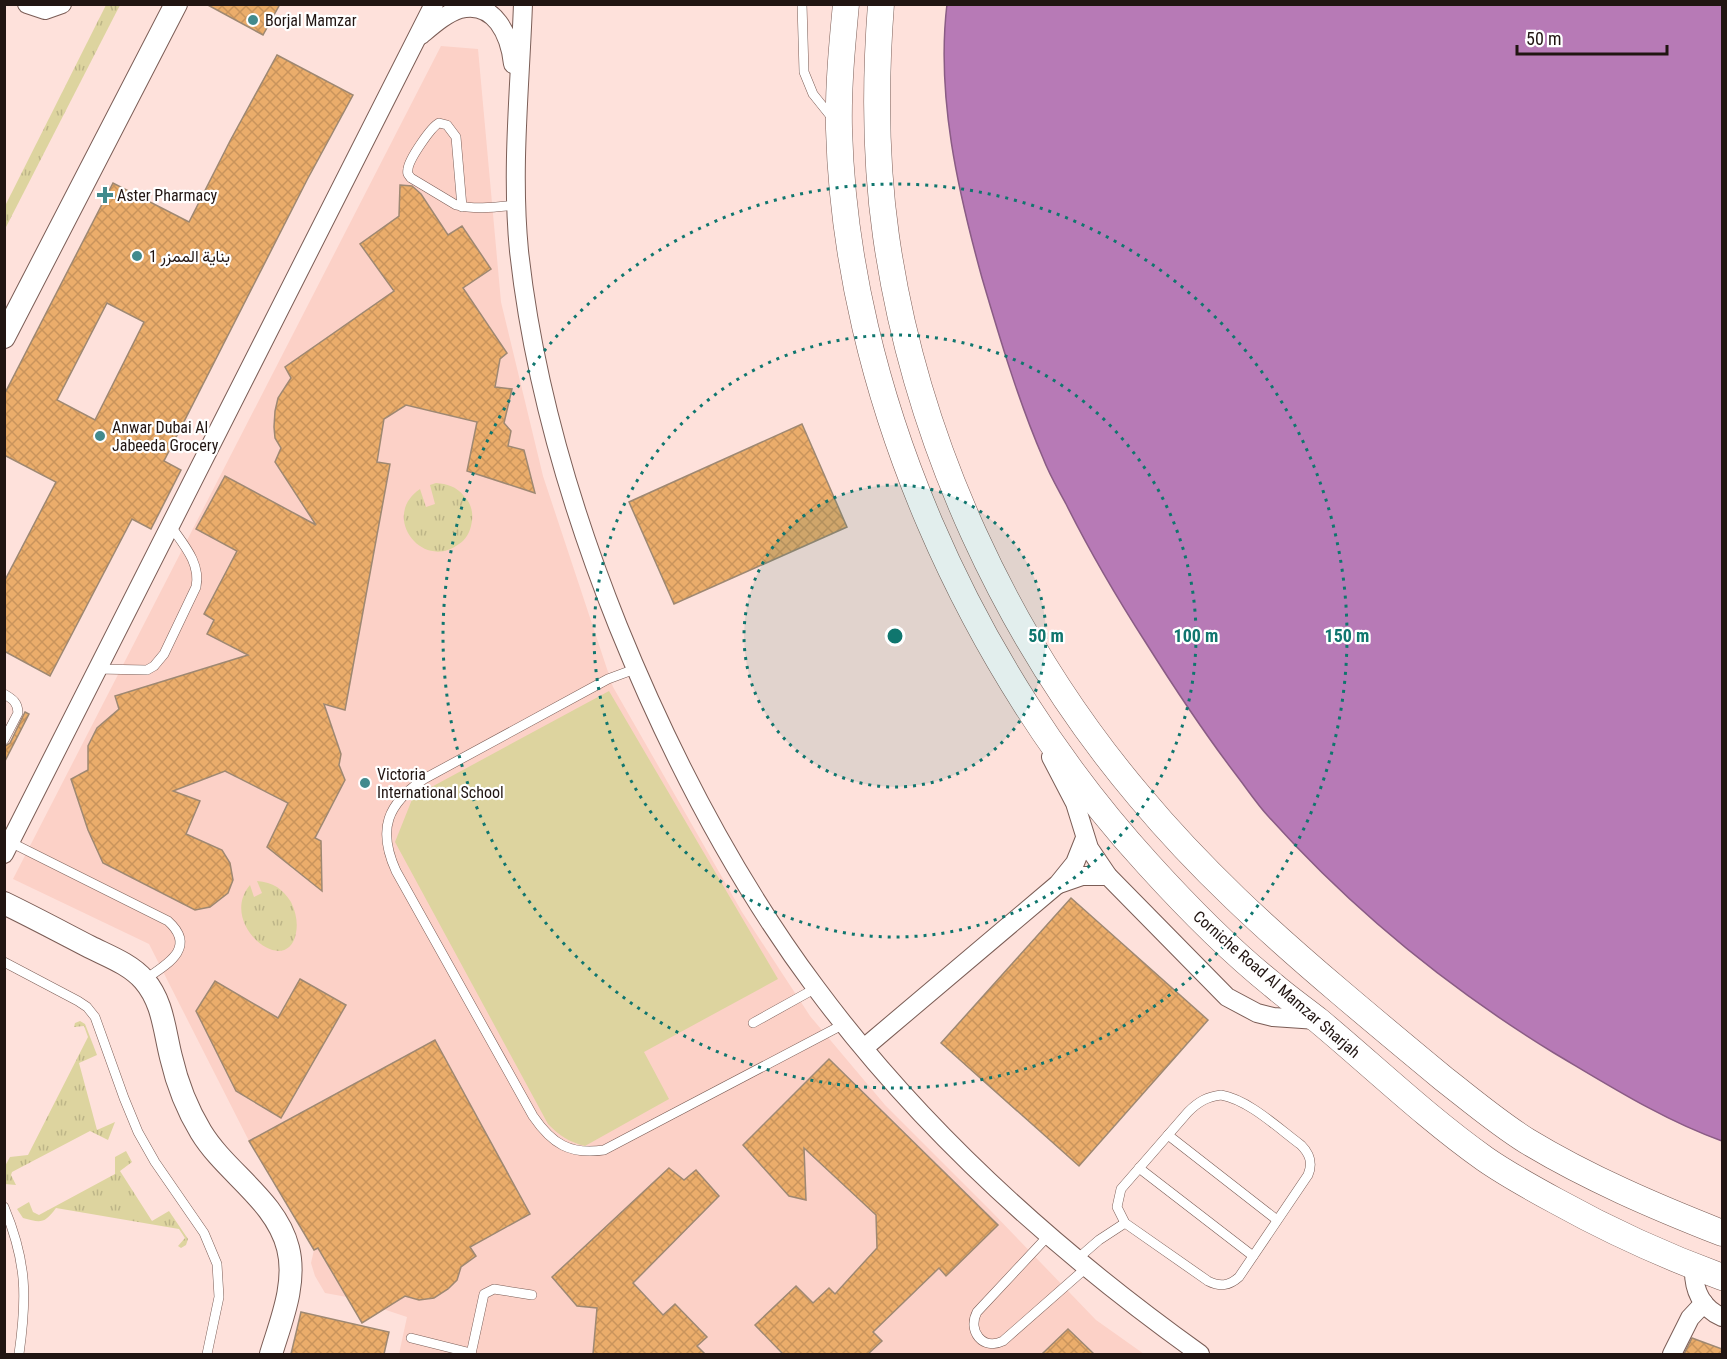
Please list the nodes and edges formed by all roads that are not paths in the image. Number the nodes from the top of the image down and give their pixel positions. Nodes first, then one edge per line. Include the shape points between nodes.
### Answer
1 (27, 4) edge
2 (62, 4) edge
3 (176, 4) edge
4 (434, 4) edge
5 (523, 4) edge
6 (802, 4) edge
7 (846, 4) edge
8 (881, 4) edge
9 (470, 5) edge
10 (497, 8) edge
11 (414, 41) junction
12 (519, 92) junction
13 (839, 128) junction
14 (516, 205) junction
15 (462, 207) junction
16 (4, 338) edge
17 (170, 525) junction
18 (98, 669) junction
19 (636, 669) junction
20 (4, 694) edge
21 (1039, 724) junction
22 (4, 740) edge
23 (1085, 838) junction
24 (7, 848) edge
25 (1108, 876) junction
26 (1058, 884) junction
27 (4, 903) edge
28 (4, 962) edge
29 (144, 980) junction
30 (816, 988) junction
31 (1318, 1020) junction
32 (753, 1023) dead end
33 (844, 1024) junction
34 (864, 1048) junction
35 (1168, 1135) junction
36 (1139, 1168) junction
37 (4, 1207) edge
38 (1277, 1220) junction
39 (1125, 1223) junction
40 (1722, 1233) edge
41 (1048, 1236) junction
42 (1253, 1256) junction
43 (1081, 1264) junction
44 (1694, 1267) junction
45 (1722, 1277) edge
46 (532, 1295) dead end
47 (1704, 1303) junction
48 (1722, 1317) edge
49 (411, 1338) dead end
50 (19, 1354) edge
51 (207, 1354) edge
52 (271, 1354) edge
53 (471, 1354) edge
54 (1200, 1354) edge
55 (1672, 1354) edge

1 - 2 street via 45,10
3 - 16 street
4 - 11 street
5 - 12 street
6 - 13 lane via 804,72 813,94
7 - 13 main road, Corniche Road Al Mamzar Sharjah
8 - 40 main road via 877,80 880,176 886,235 908,348 924,404 966,513 1016,616 1071,706 1137,795 1215,880 1308,965 1477,1105 1526,1140 1580,1169
9 - 10 street
9 - 11 street via 443,18
10 - 12 street via 509,39
11 - 17 street
12 - 14 street
13 - 21 main road, Corniche Road Al Mamzar Sharjah via 858,298 889,414 957,582
14 - 15 lane
14 - 19 street via 524,290 552,428 584,536
15 - 15 lane via 408,174 410,163 439,123 451,128 456,137
17 - 18 street
17 - 18 lane via 196,564 198,580 164,654 147,670
18 - 24 street
19 - 30 street via 674,753 722,843
19 - 33 lane via 608,679 424,779 396,802 388,818 388,854 533,1116 563,1146 576,1151 604,1150
20 - 22 lane via 14,700 18,713
21 - 23 street via 1052,760 1075,803
21 - 31 main road, Corniche Road Al Mamzar Sharjah via 1145,861 1228,945
23 - 25 street
23 - 26 street via 1075,863
24 - 29 lane via 168,921 180,942 178,951
25 - 26 street via 1082,876
25 - 31 street via 1227,997 1257,1013
26 - 34 street
27 - 29 street via 123,964
28 - 51 lane via 78,1000 95,1017 138,1132 212,1249 219,1297
29 - 52 street via 161,1011 178,1083 202,1133 218,1156 272,1212 289,1248 290,1289
30 - 32 lane
30 - 33 street
31 - 44 main road, Corniche Road Al Mamzar Sharjah via 1489,1162 1583,1216
33 - 34 street
34 - 41 street via 961,1153
35 - 36 lane
35 - 38 lane
35 - 38 lane via 1197,1103 1208,1096 1221,1095 1234,1097 1301,1145 1309,1156 1310,1169
36 - 39 lane via 1118,1195 1117,1207
36 - 42 lane
37 - 50 lane via 21,1255 25,1283
38 - 42 lane
39 - 42 lane via 1221,1286 1234,1282
39 - 43 lane via 1099,1239
41 - 43 street
41 - 43 lane via 977,1312 973,1330 981,1340 992,1344 1003,1341
43 - 54 street
44 - 45 main road, Corniche Road Al Mamzar Sharjah
44 - 47 street via 1695,1286
46 - 53 lane via 494,1289 484,1294
47 - 48 street
47 - 55 street via 1690,1318
49 - 53 lane

